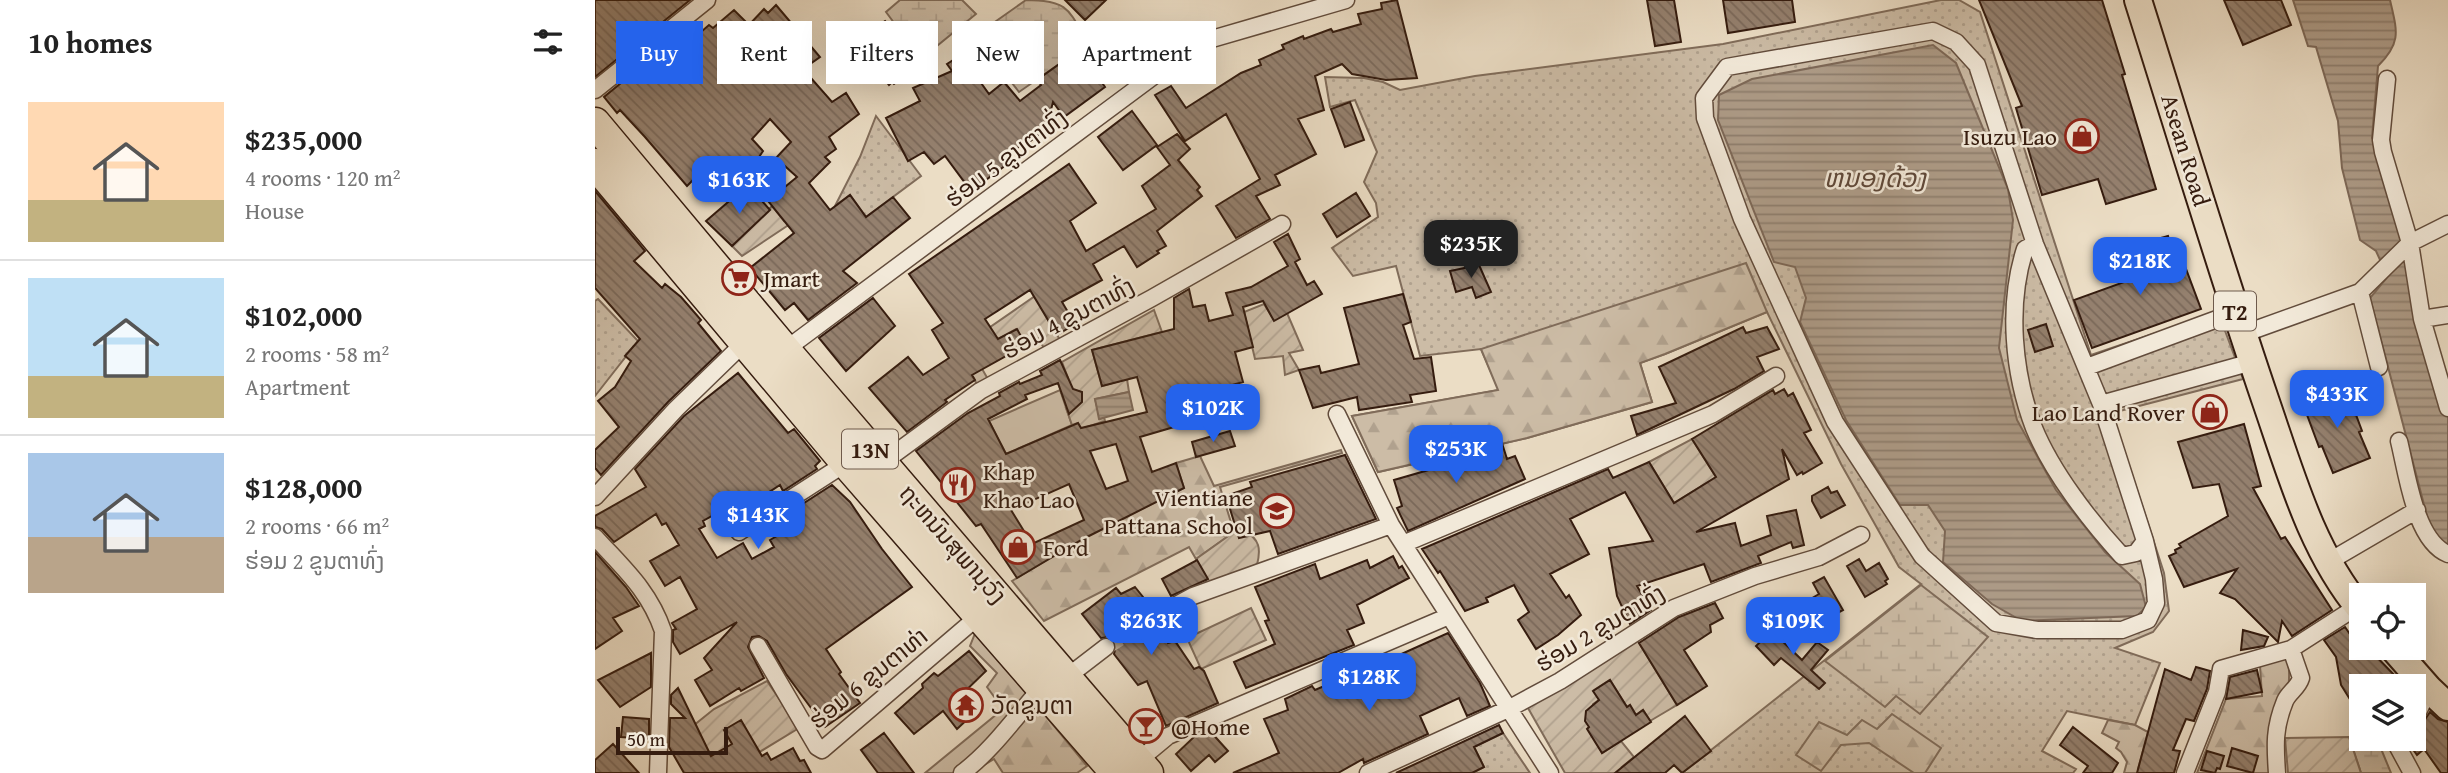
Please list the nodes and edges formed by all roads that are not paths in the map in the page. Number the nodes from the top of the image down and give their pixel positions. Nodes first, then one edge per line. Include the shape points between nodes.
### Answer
1 (707, 0) edge
2 (1346, 0) edge
3 (2138, 0) edge
4 (2387, 79) dead end
5 (595, 90) edge
6 (595, 122) edge
7 (595, 164) edge
8 (1282, 224) dead end
9 (2448, 224) edge
10 (2035, 244) junction
11 (2408, 245) junction
12 (2360, 292) junction
13 (2448, 315) edge
14 (2422, 319) junction
15 (2239, 323) junction
16 (744, 343) junction
17 (785, 350) junction
18 (2252, 362) junction
19 (2087, 367) junction
20 (2379, 367) dead end
21 (1776, 376) dead end
22 (2101, 404) junction
23 (2448, 408) edge
24 (1338, 414) dead end
25 (2399, 441) dead end
26 (846, 463) junction
27 (882, 463) junction
28 (595, 497) edge
29 (2417, 510) junction
30 (1391, 525) junction
31 (739, 532) dead end
32 (1861, 535) dead end
33 (595, 537) edge
34 (2145, 541) junction
35 (1403, 544) junction
36 (2448, 554) edge
37 (2328, 562) junction
38 (2349, 593) edge
39 (2349, 614) edge
40 (980, 615) junction
41 (1449, 616) junction
42 (1143, 623) tunnel mouth
43 (758, 646) dead end
44 (1106, 647) tunnel mouth
45 (2291, 649) junction
46 (2404, 660) edge
47 (1055, 682) junction
48 (2429, 689) junction
49 (2426, 695) edge
50 (2448, 707) edge
51 (1508, 709) junction
52 (2400, 751) edge
53 (1119, 768) edge
54 (658, 773) edge
55 (962, 773) edge
56 (1368, 773) edge
57 (1550, 773) edge
58 (2185, 773) edge
59 (2277, 773) edge
60 (2413, 773) edge

1 - 5 street
2 - 17 street, ຮ່ອມ 5 ຂູນຕາທົ່ງ via 1192,47
3 - 15 main road, Asean Road / T2
4 - 11 street via 2381,140
6 - 17 highway, ຖະຫນົນສຸພານຸວົງ / 13N
7 - 16 highway, ຖະຫນົນສຸພານຸວົງ / 13N
8 - 27 street, ຮ່ອມ 4 ຂູນຕາທົ່ງ via 980,391
9 - 11 street
10 - 19 street
10 - 34 street via 2025,249 2017,274 2015,322 2018,371 2034,428 2055,468 2122,556 2136,553
10 - 34 street via 1977,65 1957,41 1933,31 1727,67 1704,97 1705,118 1742,219 1835,422 1922,556 1996,623 2037,630 2122,630 2148,620 2156,603
11 - 12 street
11 - 14 street
12 - 15 street
12 - 20 street
13 - 14 street
14 - 23 street
15 - 18 main road, Asean Road / T2
15 - 19 street
16 - 26 highway, ຖະຫນົນສຸພານຸວົງ / 13N
16 - 28 street
17 - 27 highway, ຖະຫນົນສຸພານຸວົງ / 13N
18 - 22 street
18 - 37 main road, Asean Road / T2 via 2294,483
19 - 22 street
21 - 35 street via 1713,414
22 - 34 street
24 - 30 street
25 - 29 street
26 - 31 street
26 - 40 highway, ຖະຫນົນສຸພານຸວົງ / 13N
27 - 47 highway, ຖະຫນົນສຸພານຸວົງ / 13N
29 - 36 street via 2436,549
29 - 37 street
30 - 35 street
30 - 42 street via 1193,596
32 - 51 street, ຮ່ອມ 2 ຂູນຕາທົ່ງ via 1819,557 1674,608
33 - 54 street via 644,591 663,631
35 - 41 street
37 - 38 main road, Asean Road / T2
39 - 45 street
40 - 43 street, ຮ່ອມ 6 ຂູນຕາທ່າ via 821,750
40 - 47 highway, ຖະຫນົນສຸພານຸວົງ / 13N
41 - 51 street
41 - 53 street via 1168,736
44 - 47 street
45 - 58 street via 2221,669 2217,692
45 - 59 street via 2301,678 2286,697 2275,733
46 - 48 main road
47 - 53 highway, ຖະຫນົນສຸພານຸວົງ / 13N
47 - 55 street
48 - 49 street
48 - 50 main road
51 - 56 street, ຮ່ອມ 2 ຂູນຕາທົ່ງ
51 - 57 street
52 - 60 street

